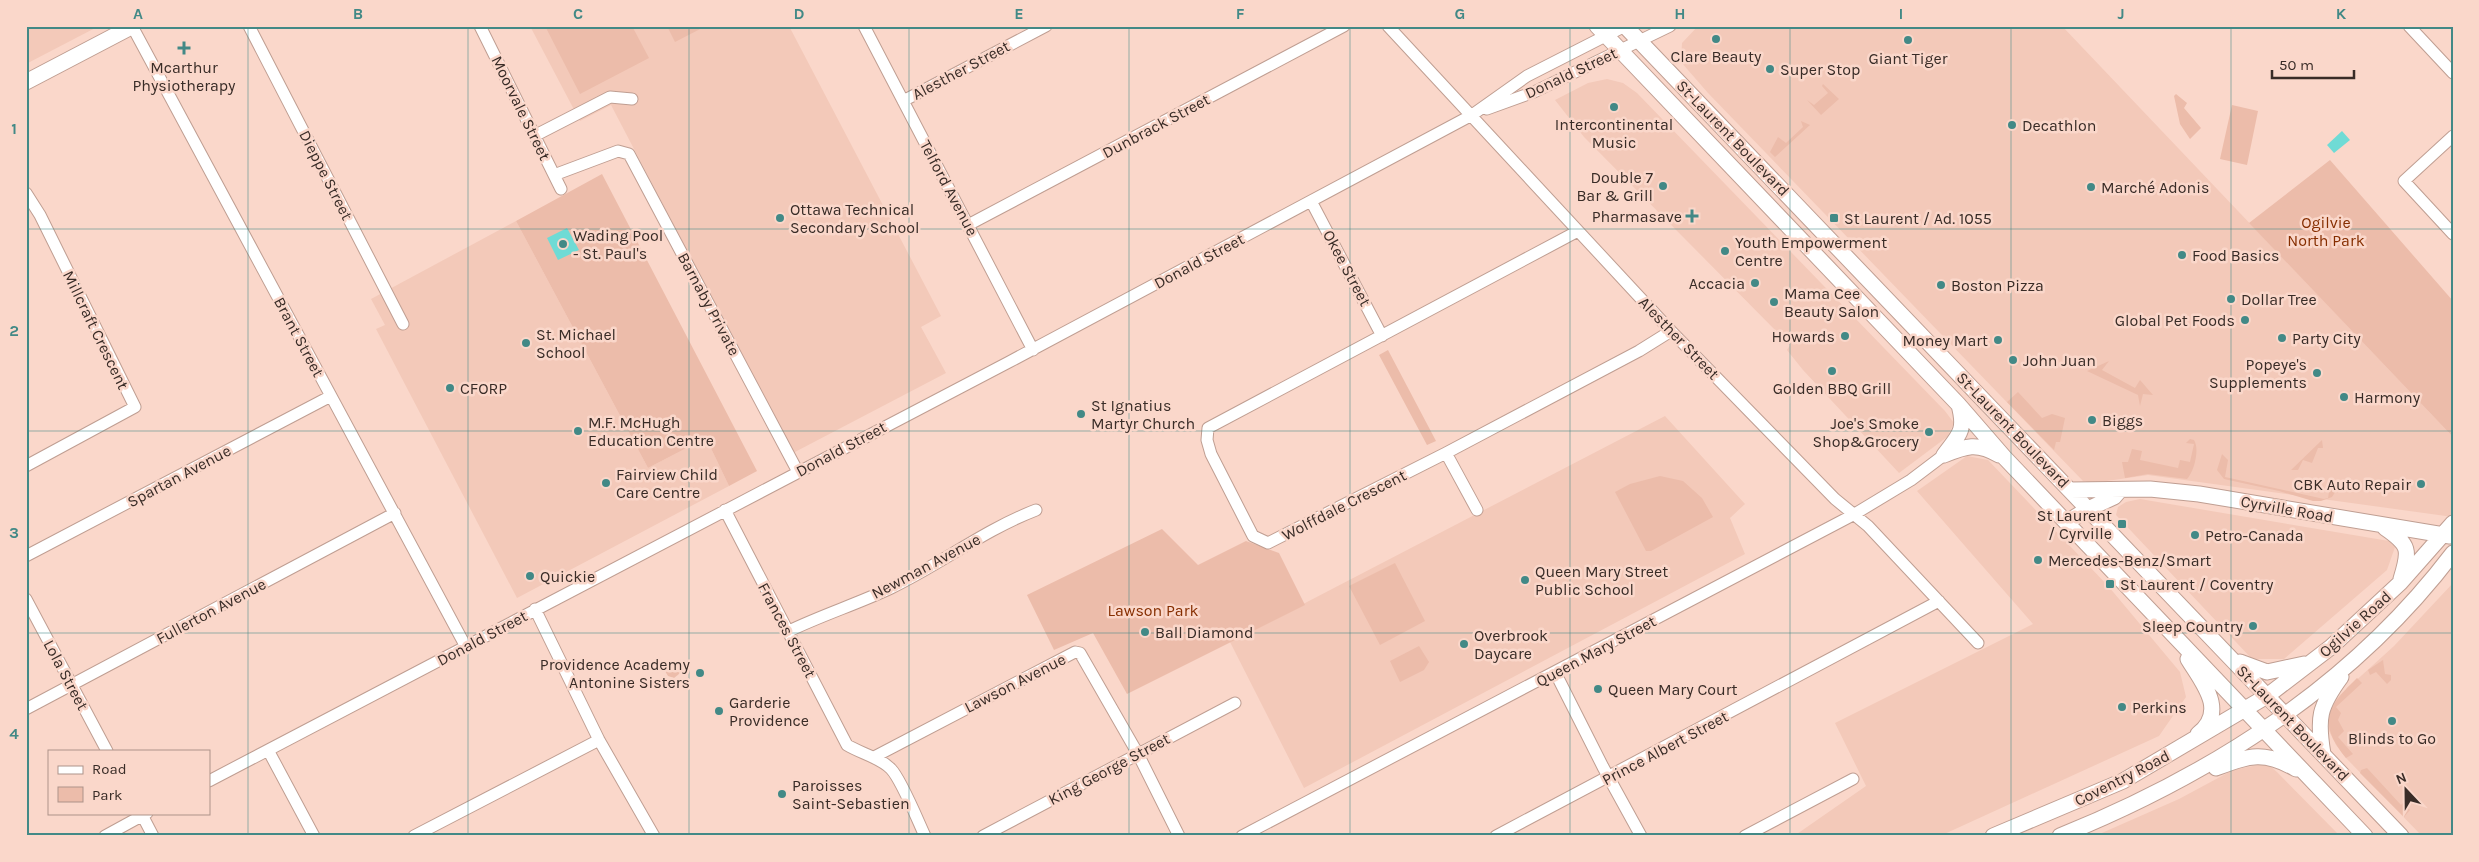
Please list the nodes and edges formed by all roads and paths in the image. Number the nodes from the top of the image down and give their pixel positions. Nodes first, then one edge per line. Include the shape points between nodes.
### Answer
1 (132, 26) edge
2 (249, 26) edge
3 (480, 26) edge
4 (864, 26) edge
5 (1046, 26) edge
6 (1344, 26) edge
7 (1388, 26) edge
8 (1625, 26) edge
9 (1670, 26) edge
10 (2409, 26) edge
11 (1602, 31) edge
12 (1638, 41) junction
13 (1620, 50) junction
14 (2453, 73) edge
15 (26, 82) edge
16 (632, 99) dead end
17 (903, 100) junction
18 (1472, 115) junction
19 (536, 136) junction
20 (2453, 136) edge
21 (554, 175) junction
22 (561, 189) dead end
23 (26, 193) edge
24 (1311, 201) junction
25 (968, 225) junction
26 (1578, 231) junction
27 (2453, 234) edge
28 (403, 324) dead end
29 (1671, 331) junction
30 (1382, 336) junction
31 (1033, 350) junction
32 (331, 396) junction
33 (1958, 404) junction
34 (1446, 453) junction
35 (1944, 455) junction
36 (2004, 457) junction
37 (26, 466) edge
38 (798, 472) junction
39 (2070, 490) junction
40 (2120, 490) junction
41 (2088, 509) junction
42 (725, 510) junction
43 (1036, 510) dead end
44 (1477, 510) dead end
45 (395, 513) junction
46 (1853, 515) junction
47 (2067, 522) junction
48 (2382, 526) junction
49 (2449, 531) edge
50 (2453, 553) edge
51 (26, 556) edge
52 (2400, 583) junction
53 (26, 599) edge
54 (1939, 602) junction
55 (536, 610) junction
56 (788, 631) junction
57 (2174, 634) junction
58 (1978, 643) dead end
59 (466, 647) junction
60 (2356, 658) junction
61 (2233, 660) junction
62 (2313, 662) junction
63 (1555, 672) junction
64 (71, 685) junction
65 (2267, 696) junction
66 (1235, 703) dead end
67 (26, 709) edge
68 (2245, 710) junction
69 (2286, 715) junction
70 (2264, 730) junction
71 (599, 740) junction
72 (106, 750) edge
73 (268, 750) junction
74 (1138, 754) junction
75 (2323, 754) junction
76 (874, 757) junction
77 (2164, 758) junction
78 (1609, 777) junction
79 (2188, 777) junction
80 (2310, 778) junction
81 (1853, 779) dead end
82 (210, 780) edge
83 (143, 814) edge
84 (105, 836) edge
85 (153, 836) edge
86 (314, 836) edge
87 (414, 836) edge
88 (654, 836) edge
89 (925, 836) edge
90 (983, 836) edge
91 (1179, 836) edge
92 (1242, 836) edge
93 (1496, 836) edge
94 (1641, 836) edge
95 (1745, 836) edge
96 (1993, 836) edge
97 (2060, 836) edge
98 (2365, 836) edge
99 (2401, 836) edge

1 - 15 main road
1 - 32 street, Brant Street
2 - 28 street, Dieppe Street
3 - 19 street, Moorvale Street
4 - 17 street, Telford Avenue
5 - 17 street, Alesther Street
6 - 25 street, Dunbrack Street
7 - 18 street, Alesther Street
8 - 11 street, Donald Street
8 - 12 main road, St-Laurent Boulevard
9 - 12 street, Donald Street
10 - 14 street
11 - 13 main road, St-Laurent Boulevard
11 - 18 street, Donald Street via 1527,76
12 - 13 street, Donald Street
12 - 39 main road, St-Laurent Boulevard
13 - 18 street, Donald Street via 1534,92
13 - 33 main road, St-Laurent Boulevard
16 - 19 street via 610,97
17 - 25 street, Telford Avenue
18 - 24 street, Donald Street
18 - 26 street, Alesther Street
19 - 21 street, Moorvale Street
20 - 27 street via 2404,181
21 - 22 street, Moorvale Street
21 - 38 street, Barnaby Private via 618,151 629,154
23 - 37 street, Millcraft Crescent via 135,407
24 - 30 street, Okee Street
24 - 31 street, Donald Street
25 - 31 street, Telford Avenue
26 - 29 street, Alesther Street
26 - 30 street, Wolffdale Crescent
29 - 34 street, Wolffdale Crescent
29 - 46 street, Alesther Street
30 - 34 street, Wolffdale Crescent via 1208,428 1211,454 1253,536 1268,543
31 - 38 street, Donald Street
32 - 45 street, Brant Street
32 - 51 street, Spartan Avenue
33 - 35 main road via 1962,430
33 - 36 main road, St-Laurent Boulevard
34 - 44 street
35 - 36 main road via 1962,448 1981,446
35 - 46 street, Queen Mary Street via 1911,480
36 - 47 main road, St-Laurent Boulevard
38 - 42 street, Donald Street
39 - 40 main road, Cyrville Road
39 - 41 main road, St-Laurent Boulevard
40 - 41 main road via 2105,502
40 - 48 main road, Cyrville Road via 2156,489 2199,494
41 - 47 main road
41 - 61 main road, St-Laurent Boulevard
42 - 55 street, Donald Street
42 - 56 street, Frances Street
43 - 56 street, Newman Avenue via 1006,522 891,588
45 - 59 street, Brant Street
45 - 64 street, Fullerton Avenue
46 - 54 street, Alesther Street via 1868,526
46 - 63 street, Queen Mary Street
47 - 57 main road, St-Laurent Boulevard
48 - 49 main road, Cyrville Road
48 - 52 main road via 2406,545 2406,563
49 - 52 main road, Ogilvie Road
50 - 60 main road, Ogilvie Road via 2411,605
52 - 62 main road, Ogilvie Road
53 - 64 street, Lola Street
54 - 58 street, Alesther Street
54 - 78 street, Prince Albert Street
55 - 59 street, Donald Street
55 - 71 street
56 - 76 street, Frances Street via 847,745 861,754
57 - 68 main road, St-Laurent Boulevard
57 - 77 main road via 2214,707 2202,731
59 - 73 street, Donald Street
60 - 69 main road, Ogilvie Road
60 - 75 main road via 2322,706 2319,726
61 - 62 main road via 2267,672
61 - 65 main road, St-Laurent Boulevard
62 - 65 main road, Ogilvie Road
63 - 78 street
63 - 92 street, Queen Mary Street
64 - 67 street, Fullerton Avenue
64 - 72 street, Lola Street
65 - 68 main road, Ogilvie Road
65 - 69 main road, St-Laurent Boulevard
66 - 74 street, King George Street
68 - 70 main road, St-Laurent Boulevard
68 - 77 main road, Coventry Road
69 - 70 main road, Ogilvie Road
69 - 75 main road, St-Laurent Boulevard
70 - 79 main road, Coventry Road
70 - 80 main road, St-Laurent Boulevard
71 - 87 street
71 - 88 street
73 - 82 street, Donald Street
73 - 86 street
74 - 76 street, Lawson Avenue via 1080,653 1074,652
74 - 90 street, King George Street
74 - 91 street
75 - 99 main road, St-Laurent Boulevard
76 - 89 street, Frances Street via 892,769
77 - 96 main road, Coventry Road via 2123,781
78 - 93 street, Prince Albert Street
78 - 94 street
79 - 80 main road via 2244,758 2263,756 2278,760
79 - 97 main road, Coventry Road
80 - 98 main road, St-Laurent Boulevard
81 - 95 street
83 - 84 street
83 - 85 street

